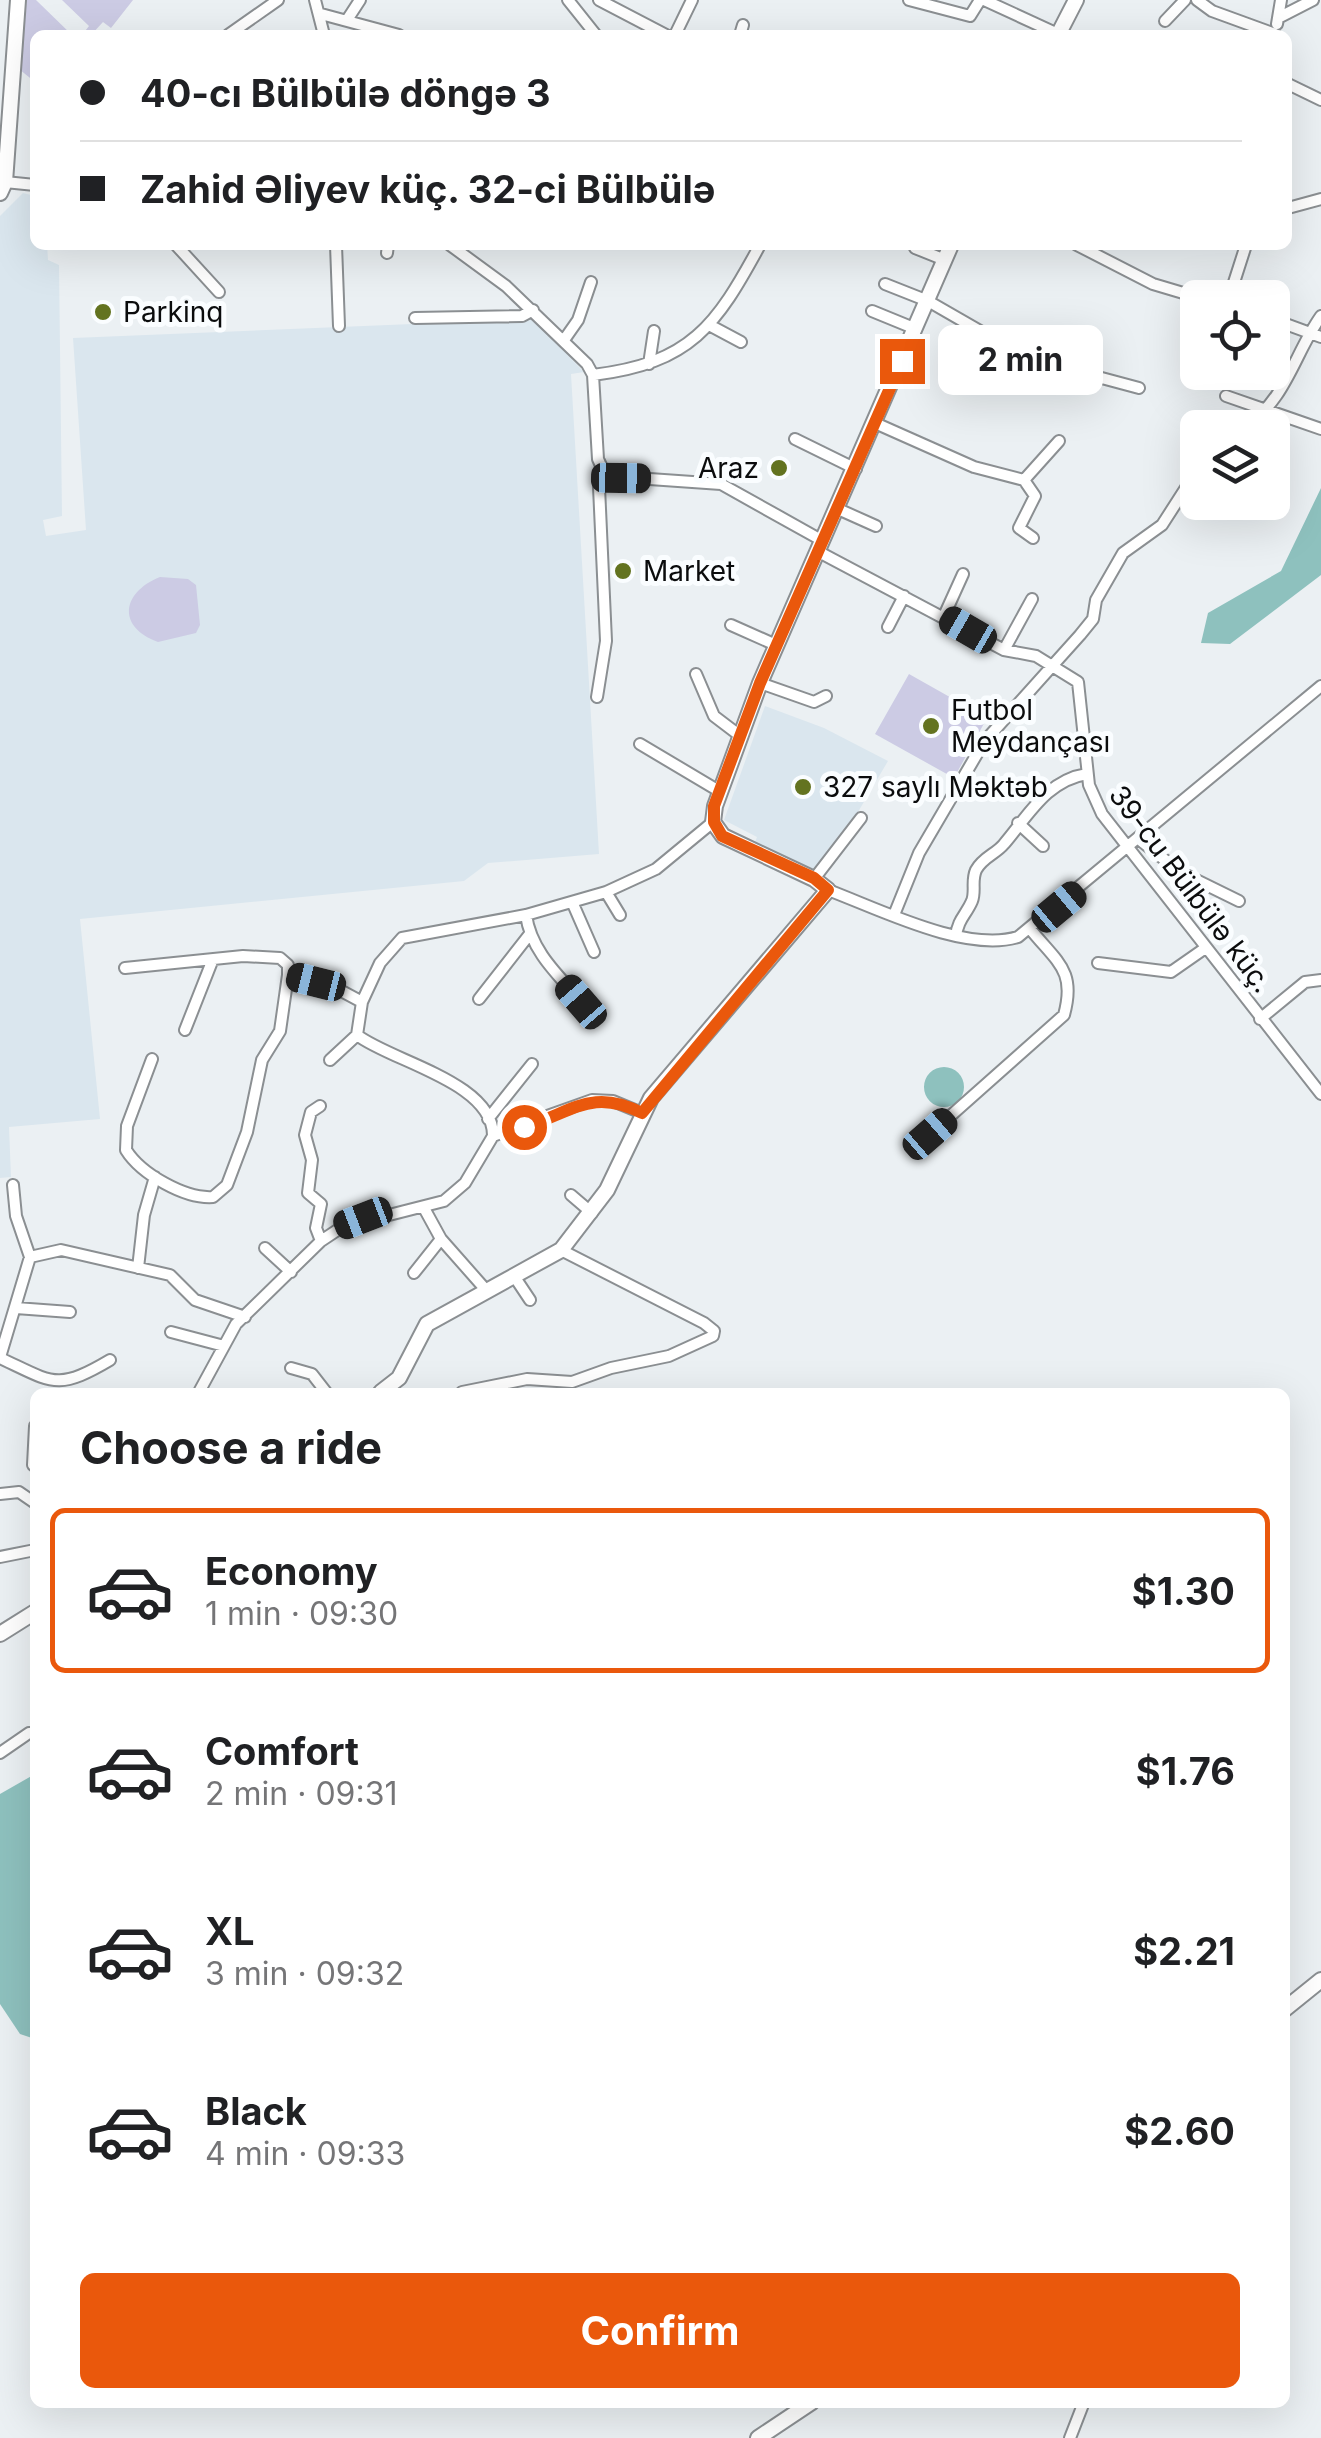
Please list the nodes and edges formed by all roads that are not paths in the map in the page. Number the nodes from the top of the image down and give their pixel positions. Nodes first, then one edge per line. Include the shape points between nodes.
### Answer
1 (18, 0) edge
2 (278, 0) edge
3 (315, 0) edge
4 (360, 0) edge
5 (568, 0) edge
6 (692, 0) edge
7 (910, 0) edge
8 (982, 0) edge
9 (1076, 0) edge
10 (1185, 0) edge
11 (1197, 0) edge
12 (1281, 0) edge
13 (1313, 0) edge
14 (602, 1) edge
15 (321, 14) junction
16 (1278, 18) junction
17 (347, 20) junction
18 (1164, 21) dead end
19 (586, 23) junction
20 (235, 30) edge
21 (323, 30) edge
22 (382, 30) edge
23 (592, 30) edge
24 (657, 30) edge
25 (678, 30) edge
26 (1049, 30) edge
27 (1060, 30) edge
28 (1247, 30) edge
29 (1276, 30) edge
30 (1292, 86) edge
31 (1321, 100) edge
32 (30, 185) edge
33 (3, 187) edge
34 (1321, 200) edge
35 (1292, 207) edge
36 (181, 250) edge
37 (336, 250) edge
38 (456, 250) edge
39 (757, 250) edge
40 (920, 250) edge
41 (949, 250) edge
42 (1087, 250) edge
43 (1244, 250) edge
44 (945, 260) junction
45 (1235, 280) edge
46 (591, 282) dead end
47 (885, 284) dead end
48 (219, 292) dead end
49 (1180, 292) edge
50 (928, 301) junction
51 (533, 310) junction
52 (872, 311) dead end
53 (1321, 316) edge
54 (415, 318) dead end
55 (339, 326) dead end
56 (711, 326) junction
57 (1290, 326) edge
58 (916, 329) junction
59 (654, 330) dead end
60 (1316, 335) edge
61 (564, 340) junction
62 (741, 342) dead end
63 (649, 364) junction
64 (593, 375) junction
65 (1139, 388) dead end
66 (1226, 396) dead end
67 (1259, 410) edge
68 (1266, 410) edge
69 (1290, 419) edge
70 (876, 424) junction
71 (1321, 428) edge
72 (795, 439) dead end
73 (1060, 441) dead end
74 (856, 468) junction
75 (602, 470) junction
76 (1024, 480) junction
77 (1180, 497) edge
78 (838, 508) junction
79 (876, 526) dead end
80 (1033, 538) dead end
81 (821, 546) junction
82 (963, 574) dead end
83 (904, 596) junction
84 (1032, 599) dead end
85 (944, 616) junction
86 (730, 625) dead end
87 (888, 627) dead end
88 (776, 646) junction
89 (1004, 650) junction
90 (1053, 664) junction
91 (696, 674) dead end
92 (760, 683) junction
93 (1321, 686) edge
94 (826, 696) dead end
95 (597, 698) dead end
96 (739, 735) junction
97 (640, 744) dead end
98 (1087, 774) junction
99 (719, 791) junction
100 (861, 818) dead end
101 (714, 822) junction
102 (1018, 823) junction
103 (1140, 840) junction
104 (1043, 846) dead end
105 (1127, 850) junction
106 (814, 878) junction
107 (828, 890) junction
108 (606, 892) junction
109 (1239, 900) dead end
110 (572, 904) junction
111 (526, 915) junction
112 (620, 915) dead end
113 (894, 915) junction
114 (1031, 930) junction
115 (529, 935) junction
116 (956, 936) junction
117 (1204, 949) junction
118 (594, 952) dead end
119 (213, 959) junction
120 (1098, 963) dead end
121 (125, 968) dead end
122 (288, 975) junction
123 (1321, 980) edge
124 (479, 999) dead end
125 (362, 1002) junction
126 (581, 1002) dead end
127 (1260, 1019) junction
128 (185, 1030) dead end
129 (356, 1035) junction
130 (152, 1059) dead end
131 (330, 1060) dead end
132 (532, 1064) dead end
133 (1321, 1094) edge
134 (320, 1106) dead end
135 (642, 1113) junction
136 (488, 1119) junction
137 (930, 1134) dead end
138 (493, 1136) junction
139 (155, 1177) junction
140 (14, 1185) dead end
141 (570, 1195) dead end
142 (424, 1208) junction
143 (592, 1213) junction
144 (322, 1240) junction
145 (441, 1240) junction
146 (266, 1248) dead end
147 (561, 1250) junction
148 (30, 1257) junction
149 (138, 1268) junction
150 (291, 1272) junction
151 (414, 1272) dead end
152 (514, 1276) junction
153 (486, 1290) junction
154 (530, 1300) dead end
155 (16, 1308) junction
156 (70, 1312) dead end
157 (245, 1317) junction
158 (171, 1332) dead end
159 (224, 1346) junction
160 (0, 1357) edge
161 (110, 1360) dead end
162 (291, 1368) dead end
163 (38, 1378) junction
164 (37, 1388) edge
165 (201, 1388) edge
166 (323, 1388) edge
167 (386, 1388) edge
168 (482, 1388) edge
169 (0, 1494) edge
170 (30, 1500) edge
171 (30, 1551) edge
172 (0, 1557) edge
173 (30, 1615) edge
174 (0, 1634) edge
175 (29, 1732) dead end
176 (0, 1753) edge
177 (1321, 1980) edge
178 (1290, 2005) edge
179 (803, 2408) edge
180 (1082, 2408) edge
181 (758, 2438) edge
182 (1070, 2438) edge

1 - 33 street
2 - 20 street
3 - 15 street
4 - 17 street
5 - 19 street
6 - 25 street
7 - 8 street via 963,16
8 - 26 street
9 - 27 street
10 - 18 street
11 - 28 street
12 - 16 street
13 - 16 street
14 - 19 street
14 - 24 street
15 - 17 street
15 - 21 street
16 - 29 street
17 - 22 street
19 - 23 street
30 - 31 street
32 - 33 street
34 - 35 street
36 - 48 street
37 - 55 street
38 - 51 street
39 - 56 street
40 - 44 street
41 - 44 street
42 - 49 street
43 - 45 street
44 - 50 street
46 - 61 street
47 - 50 street
50 - 58 street
50 - 65 street via 1028,358
51 - 54 street via 522,316
51 - 61 street
52 - 58 street
53 - 60 street
56 - 62 street
56 - 63 street
57 - 60 street
58 - 70 street
59 - 63 street
60 - 68 street
61 - 64 street
63 - 64 street
64 - 75 street
66 - 67 street
69 - 71 street
70 - 74 street
70 - 76 street via 974,467
72 - 74 street
73 - 76 street
74 - 78 street
75 - 81 street via 621,478 722,484
75 - 95 street via 606,641
76 - 80 street via 1034,496 1020,528
77 - 90 street via 1162,525 1123,553 1093,618
78 - 79 street
78 - 81 street
81 - 83 street
81 - 88 street
82 - 85 street
83 - 85 street
83 - 87 street
84 - 89 street
85 - 89 street
86 - 88 street
88 - 92 street
89 - 90 street
90 - 98 street, 39-cu Bülbülə küç. via 1082,686
90 - 113 street via 984,742 918,853
91 - 96 street via 714,716
92 - 94 street via 814,702
92 - 96 street
93 - 103 street
96 - 99 street
97 - 99 street
98 - 102 street via 1070,778
98 - 105 street, 39-cu Bülbülə küç. via 1093,797
99 - 101 street
100 - 106 street
101 - 106 street via 734,844
101 - 108 street via 656,869
102 - 104 street
102 - 116 street via 977,868
103 - 105 street
103 - 109 street via 1180,872
105 - 114 street
105 - 117 street, 39-cu Bülbülə küç.
106 - 107 street
107 - 113 street
107 - 135 street
108 - 110 street
108 - 112 street
110 - 111 street
110 - 118 street
111 - 115 street
111 - 125 street via 402,938 386,952
113 - 116 street
114 - 116 street via 1010,940
114 - 137 street via 1069,976 1064,1015
115 - 124 street
115 - 126 street
117 - 120 street via 1172,972
117 - 127 street, 39-cu Bülbülə küç.
119 - 121 street
119 - 122 street via 280,958
119 - 128 street
122 - 125 street
122 - 139 street via 280,1031 262,1060 227,1185 207,1198
123 - 127 street via 1305,982
125 - 129 street
127 - 133 street, 39-cu Bülbülə küç.
129 - 131 street
129 - 136 street via 449,1082
130 - 139 street via 124,1139 133,1161
132 - 136 street
134 - 144 street via 311,1112 305,1134 312,1160 308,1193 320,1204 316,1228
135 - 138 street via 614,1100 592,1100
135 - 143 street
136 - 138 street
138 - 142 street via 455,1194
139 - 149 street
140 - 148 street
141 - 143 street
142 - 144 street via 363,1218
142 - 145 street
143 - 147 street
144 - 150 street
145 - 151 street
145 - 153 street
146 - 150 street
147 - 152 street
147 - 168 street via 704,1324 713,1336 669,1356 572,1382 527,1379
148 - 149 street via 61,1250
148 - 155 street
149 - 157 street via 176,1278 196,1300
150 - 157 street
152 - 153 street
152 - 154 street
153 - 167 street via 428,1324 399,1378
155 - 156 street
155 - 160 street
157 - 159 street
158 - 159 street
159 - 165 street
160 - 163 street
161 - 163 street via 68,1379
162 - 166 street via 312,1374
163 - 164 street
169 - 170 street via 19,1492
171 - 172 street
173 - 174 street
175 - 176 street
177 - 178 street
179 - 181 street
180 - 182 street

